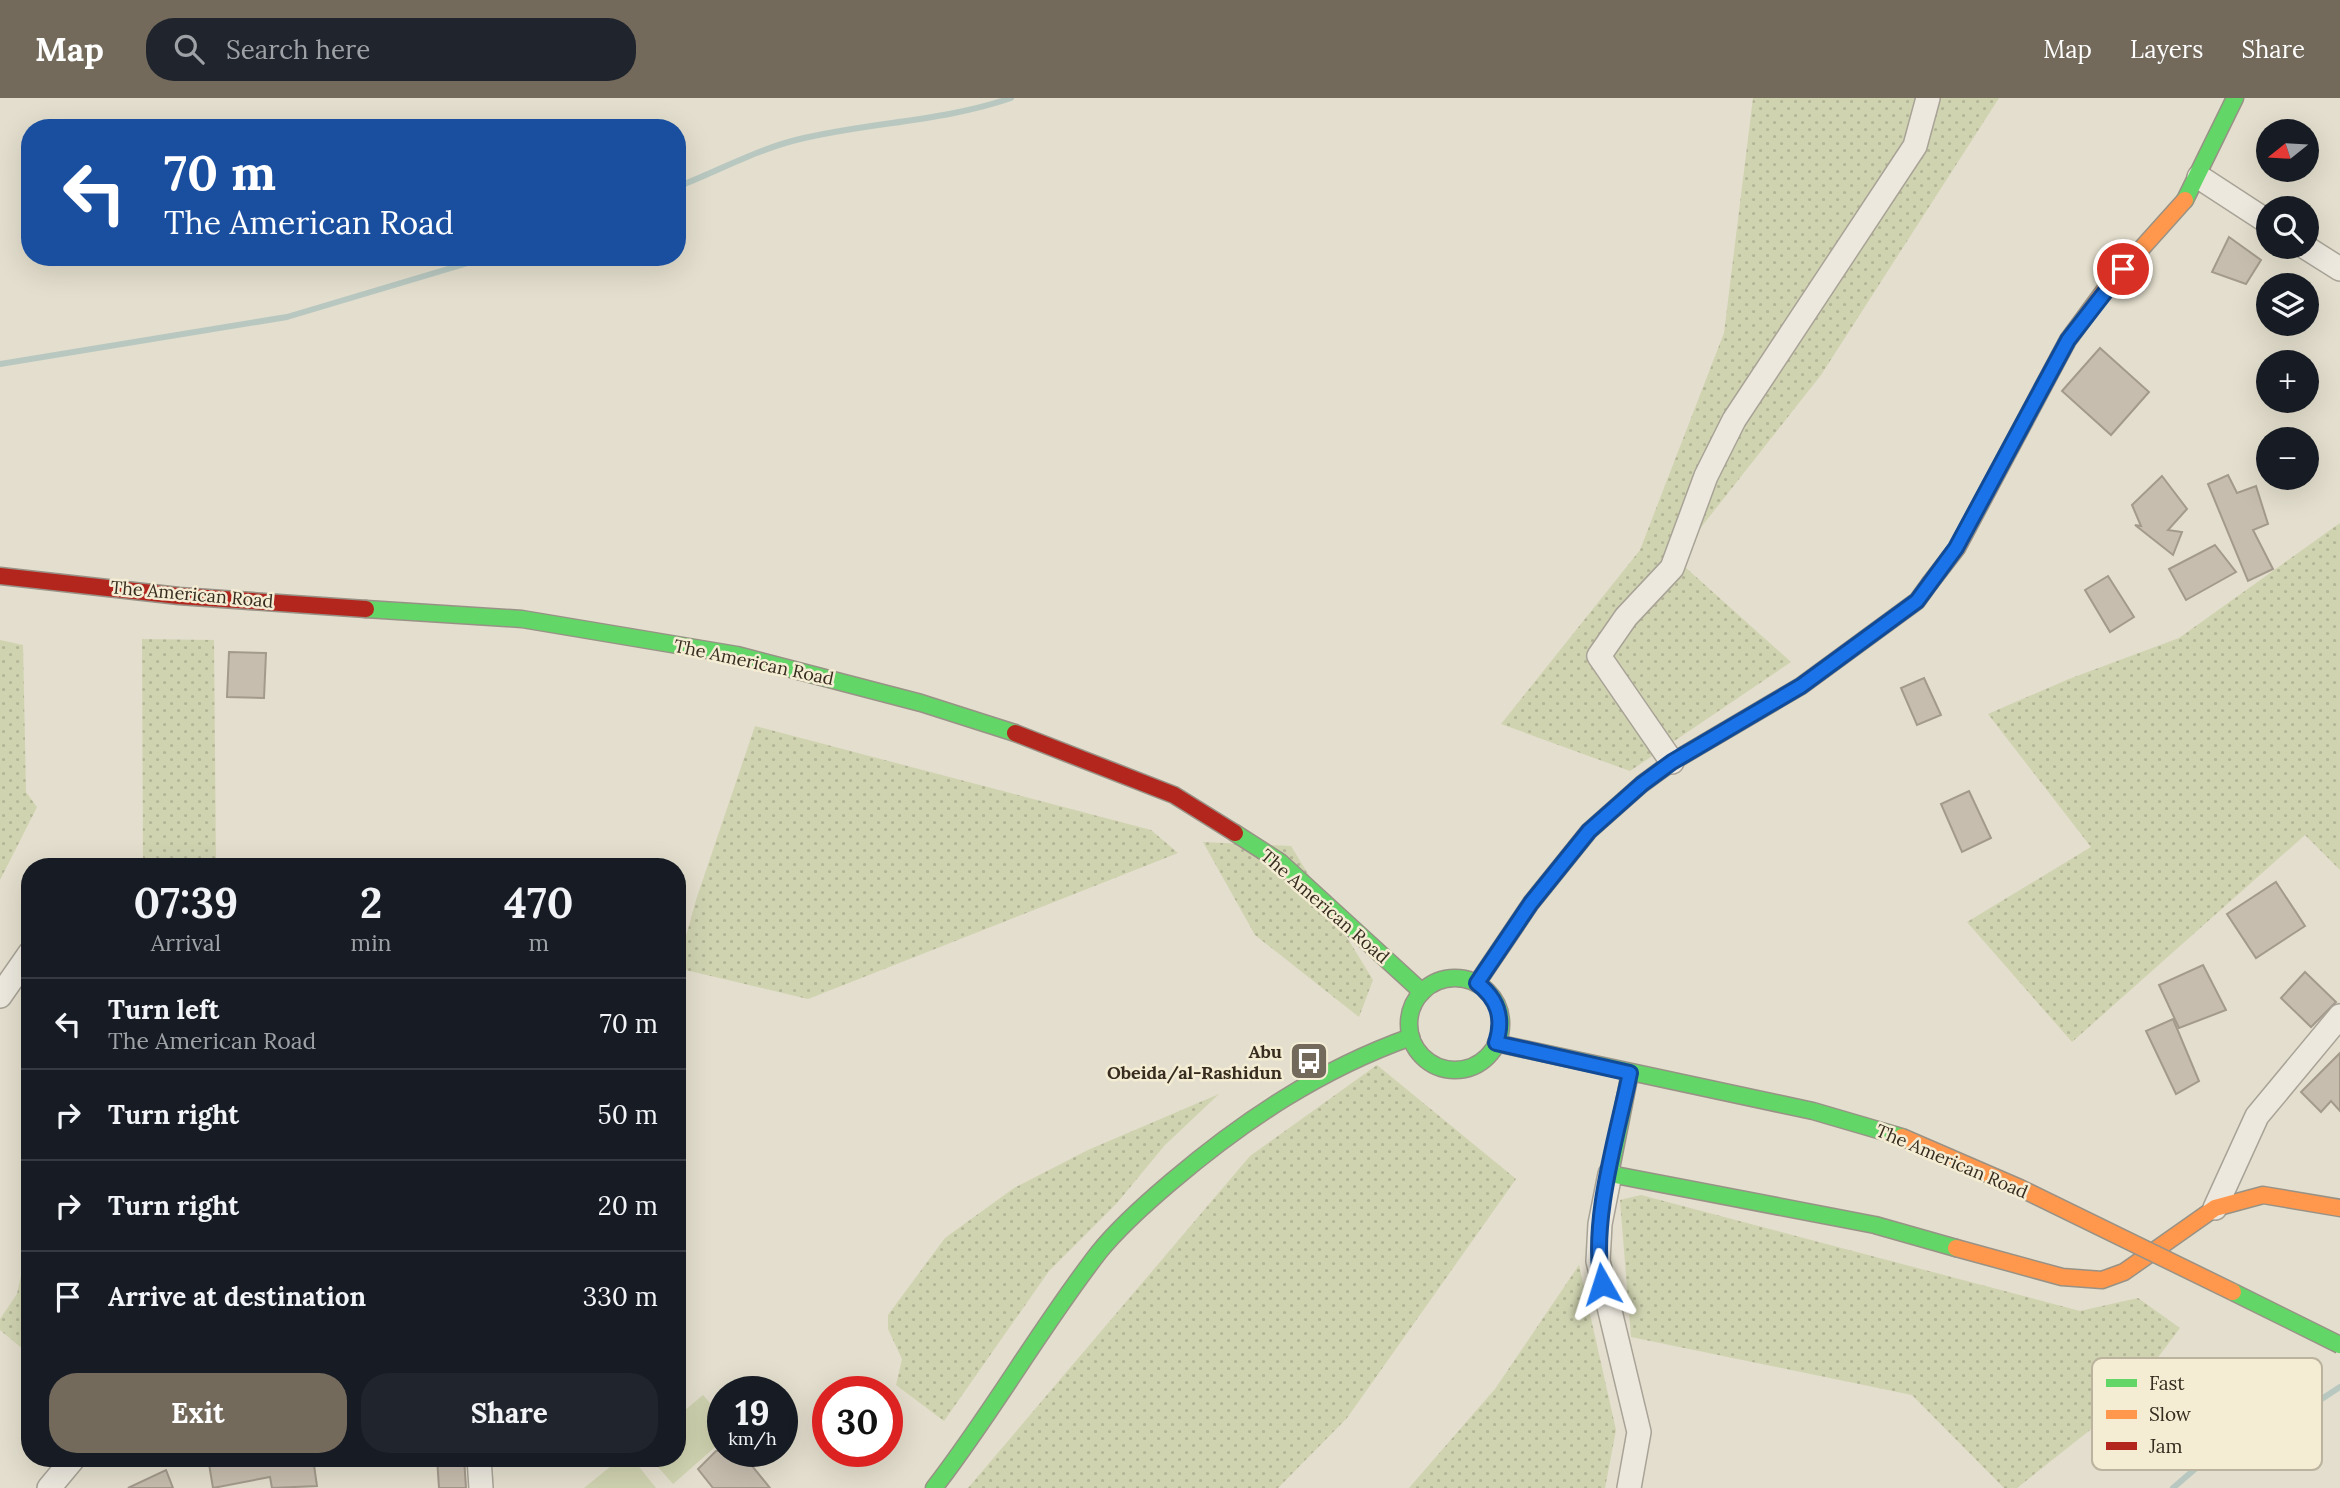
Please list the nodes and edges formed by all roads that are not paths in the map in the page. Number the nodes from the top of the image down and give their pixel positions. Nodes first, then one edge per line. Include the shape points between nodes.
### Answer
1 (1928, 98) edge
2 (2235, 98) edge
3 (2199, 177) junction
4 (2256, 214) edge
5 (2319, 256) edge
6 (2340, 269) edge
7 (0, 576) edge
8 (1672, 762) junction
9 (21, 966) edge
10 (1477, 983) junction
11 (1422, 992) junction
12 (0, 996) edge
13 (2340, 1016) edge
14 (1411, 1037) junction
15 (1496, 1043) junction
16 (1630, 1073) junction
17 (1610, 1174) junction
18 (2215, 1208) junction
19 (2340, 1208) edge
20 (2340, 1345) edge
21 (67, 1467) edge
22 (480, 1467) edge
23 (49, 1488) edge
24 (481, 1488) edge
25 (934, 1488) edge
26 (1629, 1488) edge

1 - 8 street via 1915,146 1734,420 1706,476 1672,568 1626,617 1599,656
2 - 3 street
3 - 4 street
3 - 8 street via 2184,202 2107,287 2068,340 1956,548 1917,601 1801,686
5 - 6 street
7 - 11 street, The American Road via 179,597 522,619 737,655 909,700 999,727 1174,795 1280,862
8 - 10 street via 1589,831 1531,903
9 - 12 street
10 - 11 street via 1448,978
10 - 15 street via 1496,1003 1500,1030
11 - 14 street via 1410,1013
13 - 18 street via 2257,1116
14 - 15 street via 1429,1062 1444,1068 1475,1065
14 - 25 street via 1363,1052 1302,1084 1240,1125 1127,1221 1073,1287
15 - 16 street, The American Road
16 - 17 street
16 - 20 street, The American Road, bridge via 1813,1111 1902,1137 2020,1188
17 - 18 street via 1875,1225 2063,1277 2102,1280 2124,1272
17 - 26 street via 1598,1261 1639,1432
18 - 19 street via 2263,1195
21 - 23 street
22 - 24 street

